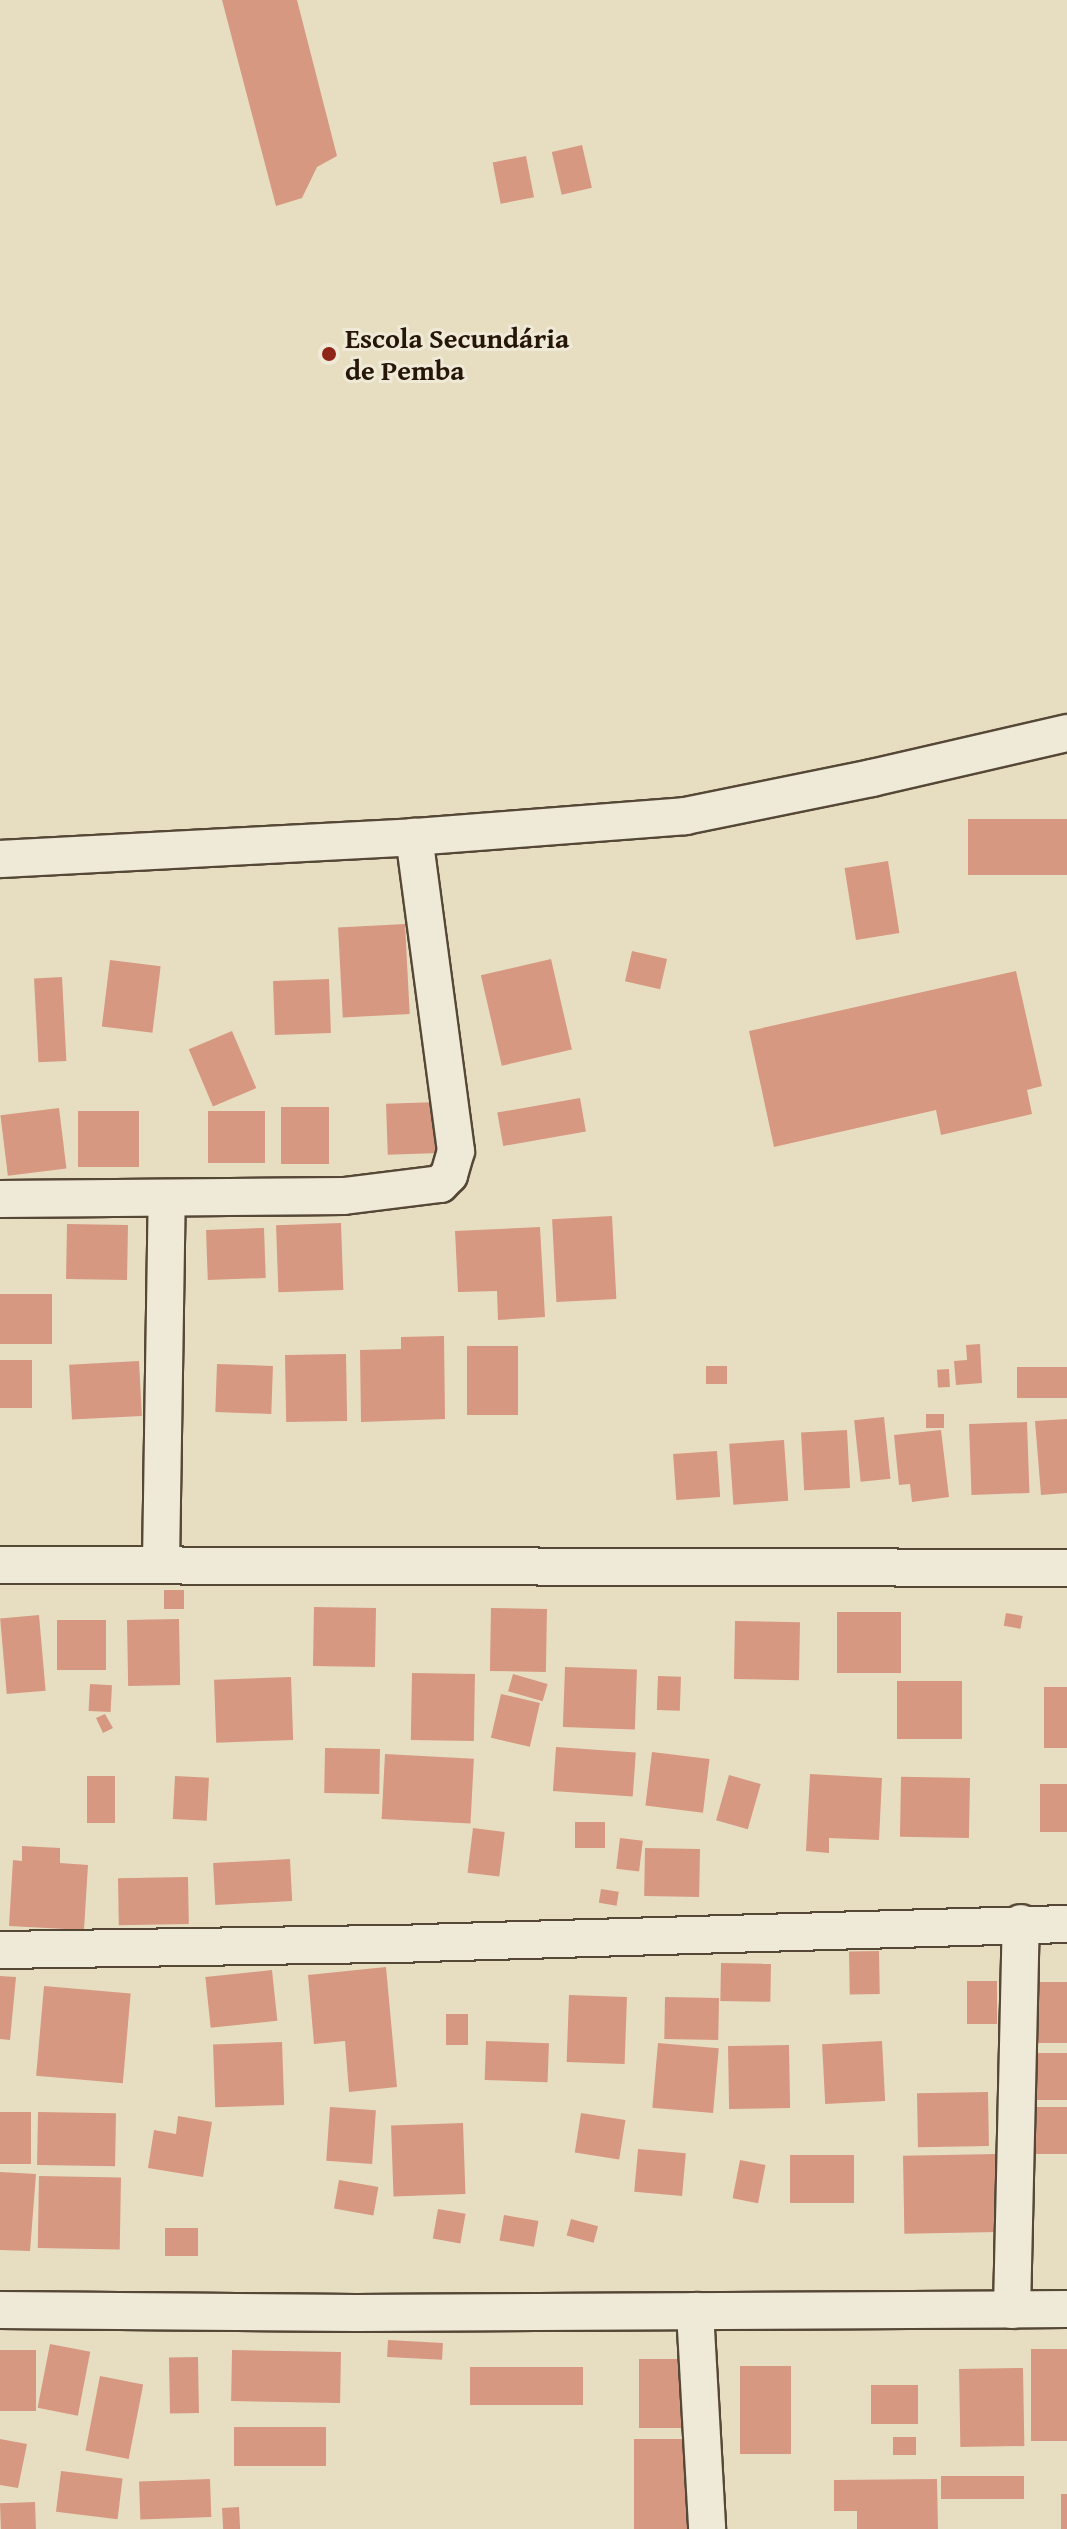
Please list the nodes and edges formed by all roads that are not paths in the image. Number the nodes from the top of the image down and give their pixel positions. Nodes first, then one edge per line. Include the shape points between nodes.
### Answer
1 (1067, 733) edge
2 (414, 837) junction
3 (0, 859) edge
4 (0, 1199) edge
5 (167, 1200) junction
6 (161, 1563) junction
7 (0, 1565) edge
8 (1067, 1568) edge
9 (1021, 1923) junction
10 (1067, 1924) edge
11 (0, 1950) edge
12 (1067, 2309) edge
13 (0, 2310) edge
14 (1012, 2310) junction
15 (695, 2311) junction
16 (707, 2529) edge

1 - 2 street via 685,816
2 - 3 street
2 - 5 street via 456,1151 449,1175 440,1184 344,1196
4 - 5 street
5 - 6 street
6 - 7 street
6 - 8 street
9 - 10 street
9 - 11 street via 423,1943
9 - 14 street
12 - 14 street
13 - 15 street
14 - 15 street
15 - 16 street

